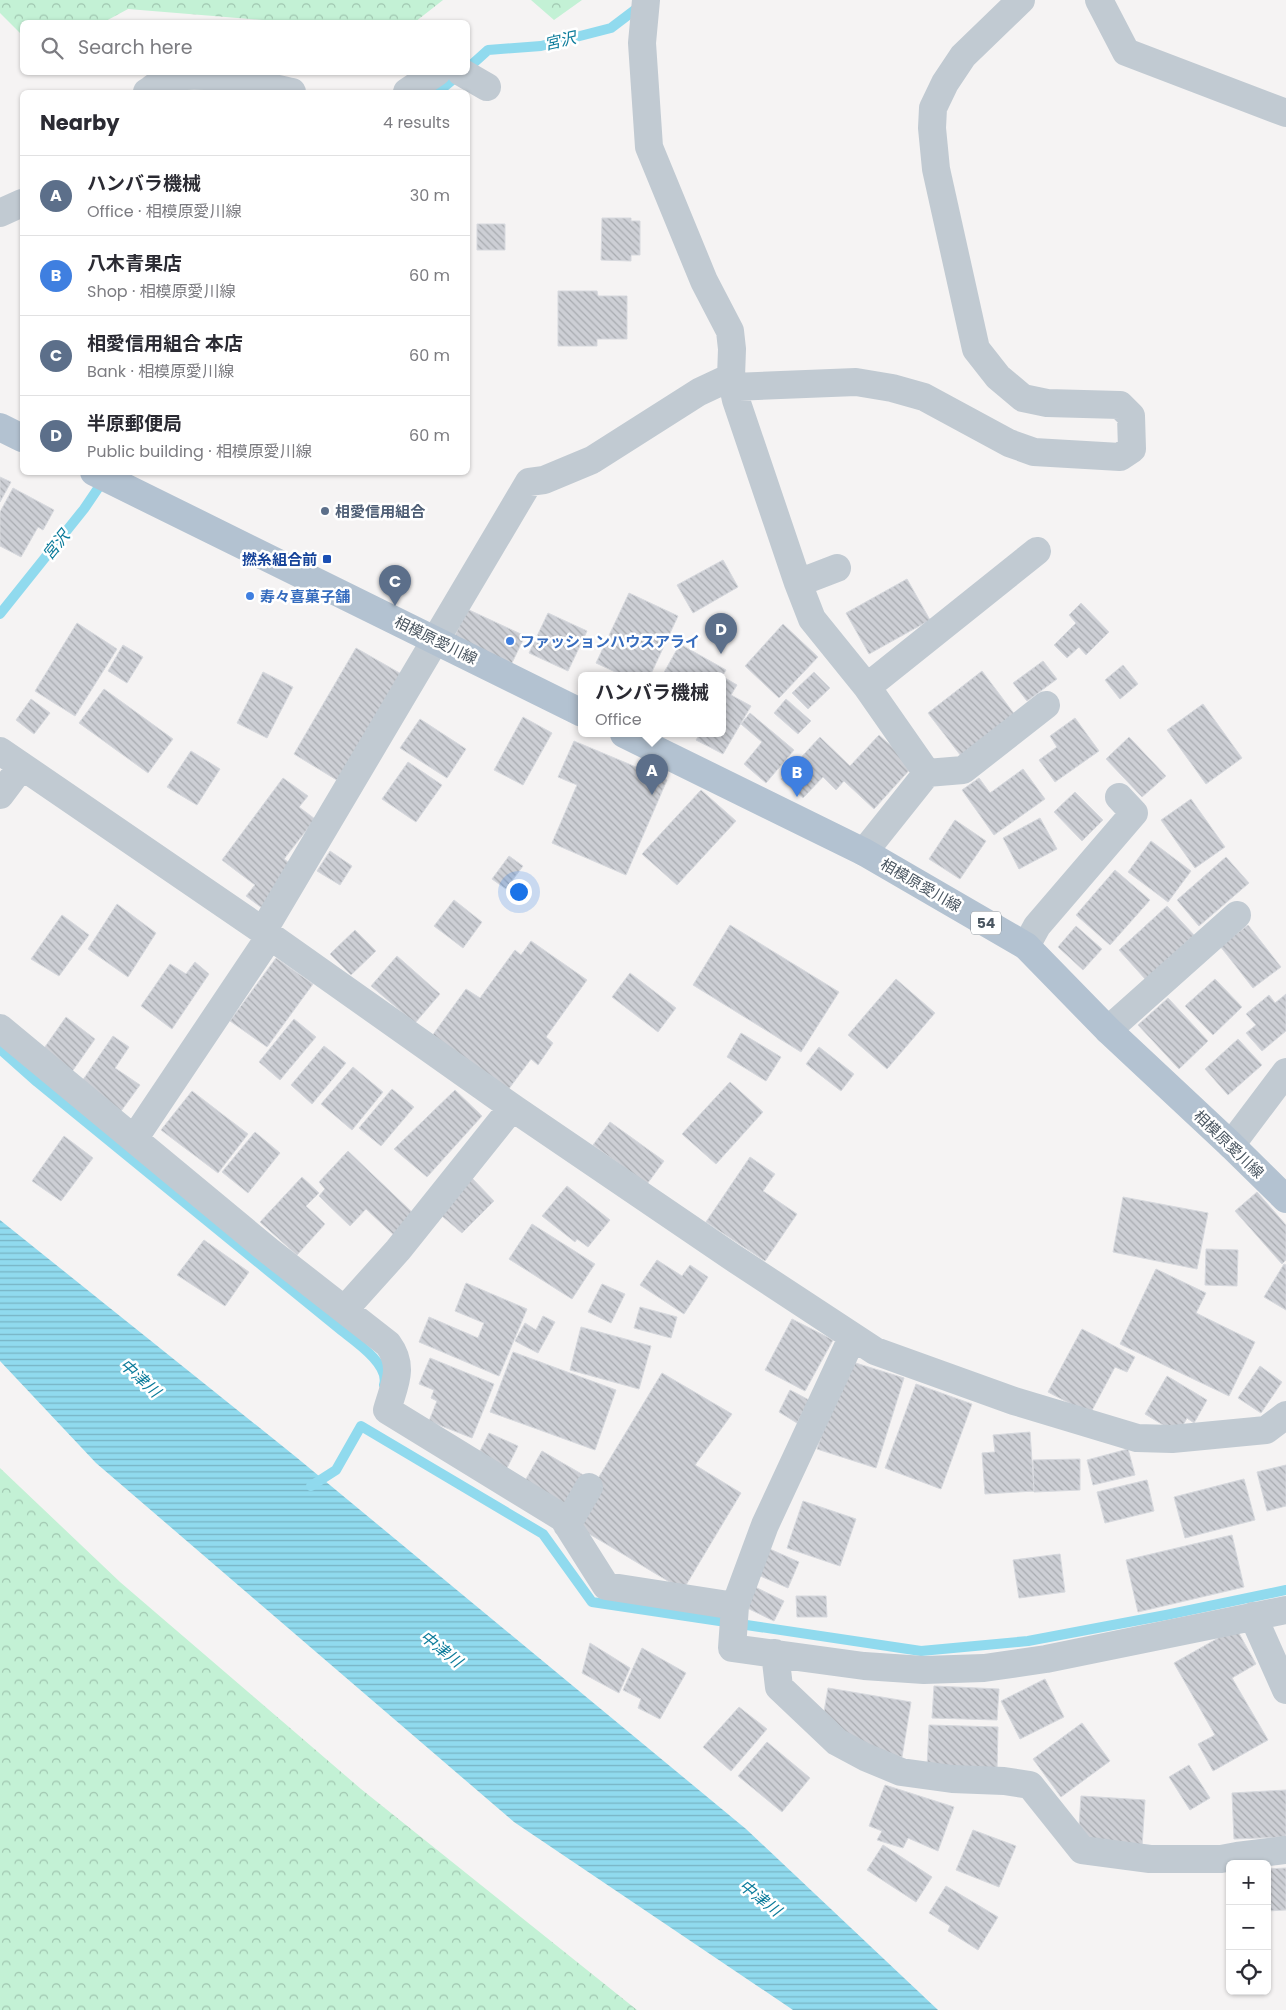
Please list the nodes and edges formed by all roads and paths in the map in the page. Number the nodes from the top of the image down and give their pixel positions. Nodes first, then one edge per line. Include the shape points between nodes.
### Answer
1 (646, 0) edge
2 (1021, 0) edge
3 (1099, 0) edge
4 (432, 75) edge
5 (466, 75) edge
6 (487, 87) dead end
7 (150, 90) edge
8 (282, 90) edge
9 (410, 90) edge
10 (1286, 113) edge
11 (20, 205) edge
12 (0, 213) edge
13 (732, 382) junction
14 (0, 427) edge
15 (20, 437) edge
16 (100, 475) edge
17 (1037, 551) dead end
18 (837, 568) dead end
19 (798, 583) junction
20 (436, 640) junction
21 (867, 687) junction
22 (1046, 705) dead end
23 (578, 711) edge
24 (630, 737) edge
25 (10, 759) edge
26 (927, 773) junction
27 (0, 795) edge
28 (1119, 797) dead end
29 (864, 852) junction
30 (1237, 914) dead end
31 (266, 934) junction
32 (1026, 946) junction
33 (0, 1028) edge
34 (1108, 1030) junction
35 (1286, 1072) edge
36 (516, 1110) junction
37 (134, 1139) junction
38 (1231, 1146) junction
39 (1286, 1200) edge
40 (345, 1309) junction
41 (852, 1338) junction
42 (1286, 1415) edge
43 (590, 1487) dead end
44 (567, 1524) junction
45 (736, 1606) junction
46 (1286, 1610) edge
47 (1253, 1616) junction
48 (775, 1653) junction
49 (1286, 1690) edge
50 (1286, 1850) edge

1 - 13 street via 642,43 649,148 704,281 730,331
2 - 13 street via 962,56 933,108 936,169 976,349 998,377 1023,398 1047,403 1120,405 1131,416 1132,449 1120,457 1034,452 1009,443 924,397 892,388 865,384
3 - 10 street via 1126,52
4 - 9 street
5 - 6 street
7 - 8 street via 166,80 197,76
11 - 12 street
13 - 19 street
13 - 20 street via 699,392 592,460 544,480 529,482
14 - 15 main road
16 - 20 main road, 相模原愛川線
17 - 21 street
18 - 19 street
19 - 21 street via 812,619
20 - 23 main road, 相模原愛川線
20 - 31 street
21 - 26 street
22 - 26 street via 963,770
24 - 29 main road, 相模原愛川線 / 54
25 - 27 street
25 - 31 street
26 - 29 street
28 - 32 street via 1134,813 1037,926
29 - 32 main road, 相模原愛川線 / 54
30 - 34 street
31 - 36 street
31 - 37 street
32 - 34 main road, 相模原愛川線 / 54
33 - 37 street
34 - 38 main road, 相模原愛川線 / 54
35 - 38 street
36 - 40 street via 506,1115 398,1250
36 - 41 street
37 - 40 street via 269,1251
38 - 39 main road, 相模原愛川線 / 54
40 - 44 street via 396,1354 398,1371 386,1410 563,1518
41 - 42 street via 875,1351 1005,1398 1137,1438 1172,1439 1266,1430
41 - 45 street via 765,1525
43 - 44 street
44 - 45 street via 606,1586
45 - 48 street via 732,1648
46 - 47 street
47 - 48 street via 1046,1659 984,1668 924,1670 872,1667
47 - 49 street
48 - 50 street via 779,1687 837,1742 901,1772 1030,1785 1082,1850 1150,1859 1221,1859

